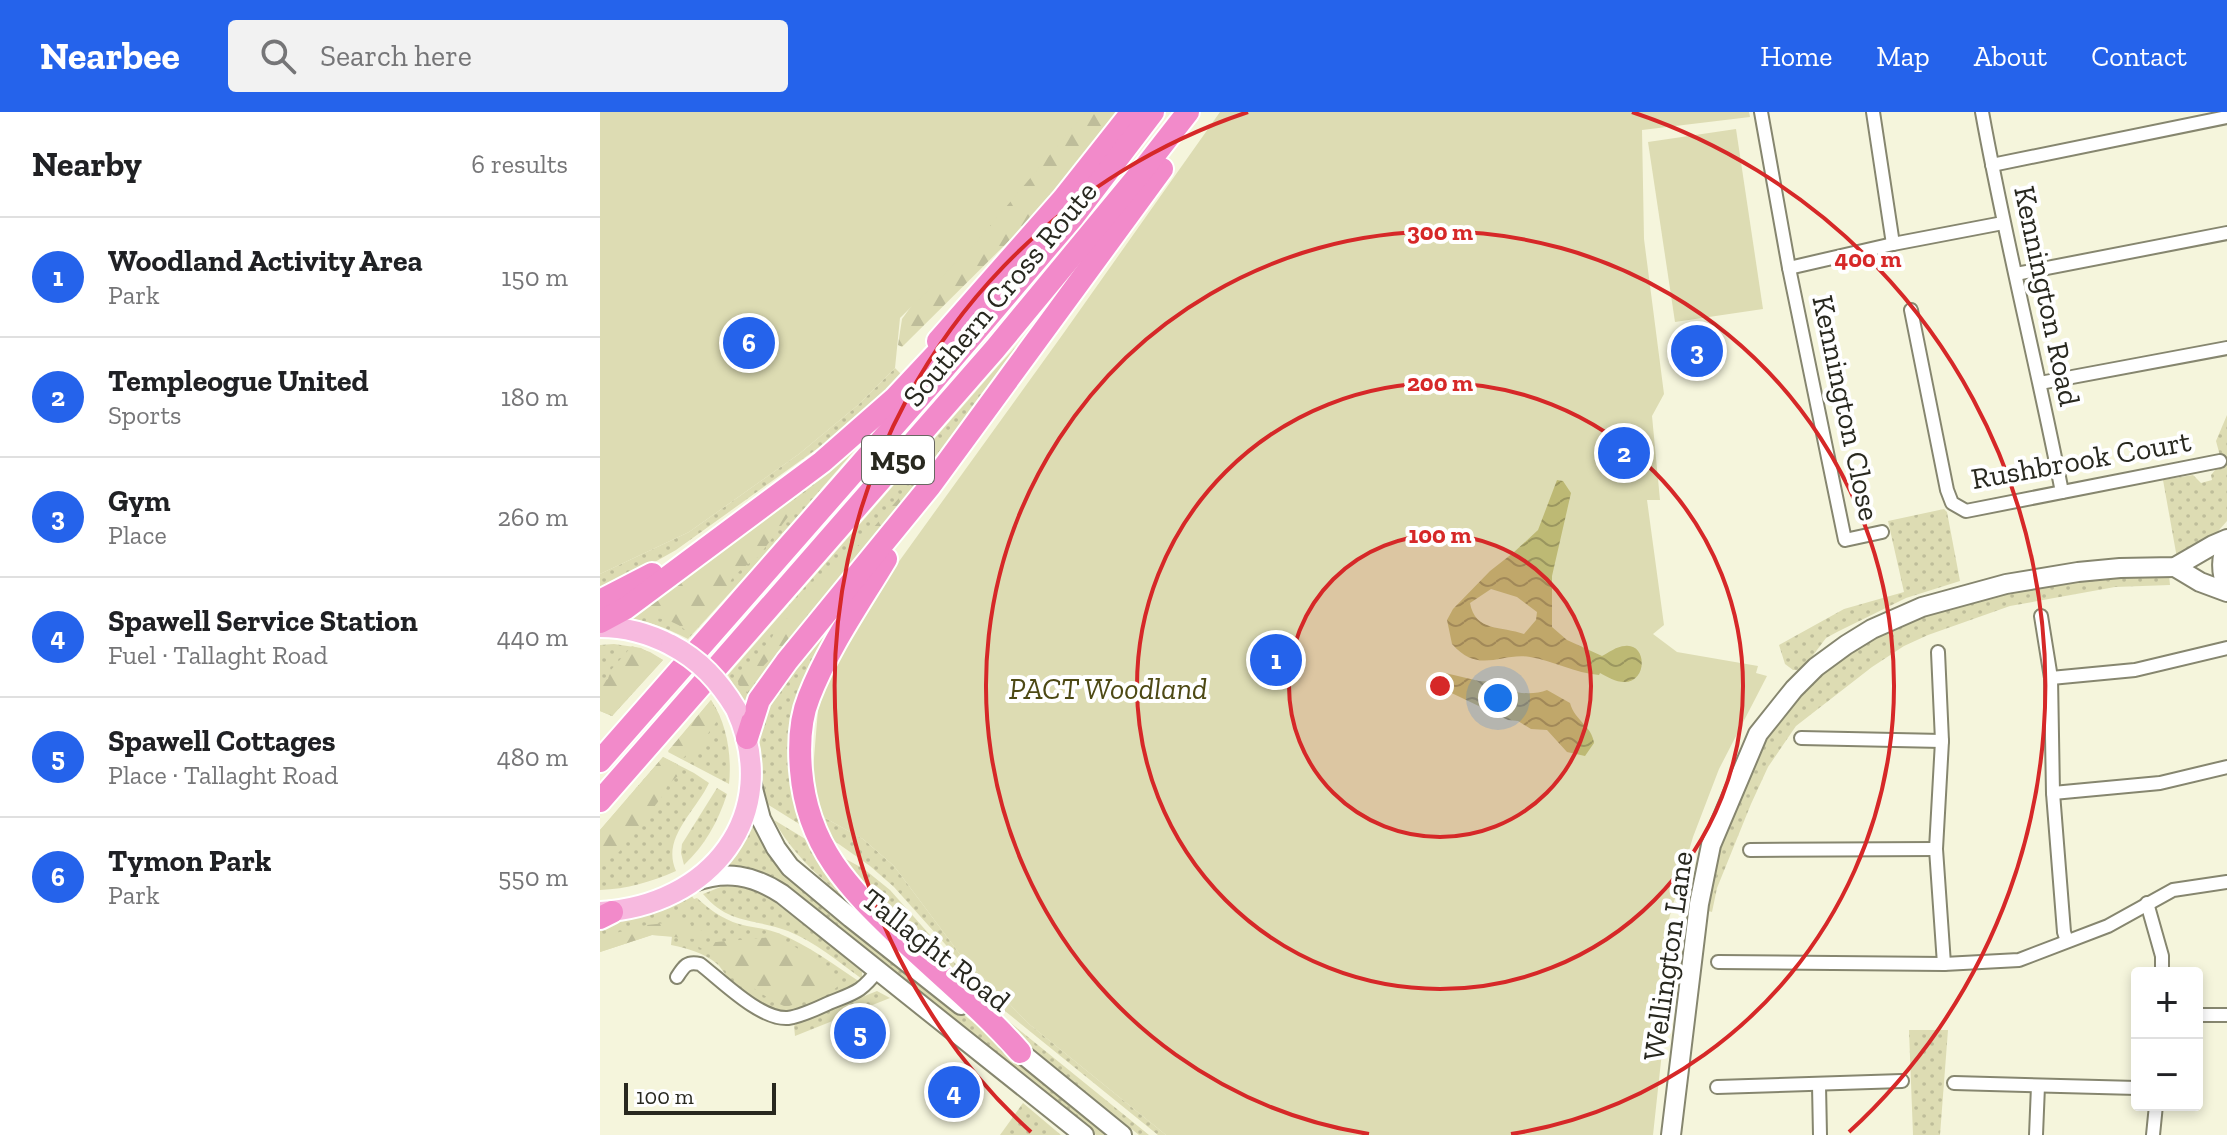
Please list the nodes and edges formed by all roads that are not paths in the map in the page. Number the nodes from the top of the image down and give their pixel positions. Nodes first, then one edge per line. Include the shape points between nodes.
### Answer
1 (1132, 112) edge
2 (1153, 112) edge
3 (1188, 112) edge
4 (1201, 112) edge
5 (1761, 112) edge
6 (1873, 112) edge
7 (1982, 112) edge
8 (2227, 117) edge
9 (1992, 165) junction
10 (1112, 166) junction
11 (2003, 223) junction
12 (2227, 233) edge
13 (1893, 244) junction
14 (1789, 268) junction
15 (2016, 274) junction
16 (1911, 310) dead end
17 (2227, 348) edge
18 (2040, 383) junction
19 (864, 426) junction
20 (2220, 461) dead end
21 (930, 486) junction
22 (2062, 492) junction
23 (755, 512) junction
24 (1882, 532) dead end
25 (2227, 540) edge
26 (2175, 567) junction
27 (2227, 590) edge
28 (600, 601) edge
29 (2041, 616) dead end
30 (600, 624) edge
31 (2227, 648) edge
32 (1938, 652) dead end
33 (2051, 678) junction
34 (747, 738) junction
35 (1801, 738) dead end
36 (1942, 741) junction
37 (600, 761) edge
38 (2227, 767) edge
39 (751, 781) junction
40 (2053, 793) junction
41 (600, 801) edge
42 (1936, 849) junction
43 (1750, 850) dead end
44 (694, 882) junction
45 (2227, 882) edge
46 (2147, 903) junction
47 (604, 914) edge
48 (2067, 941) junction
49 (1718, 962) dead end
50 (1944, 964) junction
51 (2162, 967) edge
52 (879, 969) junction
53 (677, 977) dead end
54 (2203, 1015) edge
55 (2227, 1015) edge
56 (1020, 1052) junction
57 (1902, 1081) dead end
58 (1954, 1083) dead end
59 (1819, 1085) junction
60 (2038, 1086) junction
61 (1717, 1087) dead end
62 (2131, 1088) edge
63 (2155, 1111) edge
64 (1084, 1135) edge
65 (1122, 1135) edge
66 (1671, 1135) edge
67 (1820, 1135) edge
68 (2036, 1135) edge
69 (2153, 1135) edge

1 - 19 highway, M50
2 - 10 highway, M50
3 - 41 highway, Southern Cross Route / M50 via 995,349
4 - 21 highway, M50
5 - 14 street, Kennington Close
6 - 13 street
7 - 9 street, Kennington Road
8 - 9 street
9 - 11 street, Kennington Road
10 - 19 highway, M50
10 - 37 highway, M50 via 931,384
11 - 13 street
11 - 15 street, Kennington Road
12 - 15 street
13 - 14 street
14 - 24 street, Kennington Close via 1845,540
15 - 18 street, Kennington Road
16 - 22 street, Rushbrook Court via 1952,503 1966,511
17 - 18 street
18 - 22 street, Kennington Road
19 - 23 highway, M50
20 - 22 street, Rushbrook Court
21 - 34 highway, M50 via 787,661 759,700
21 - 56 highway, M50 via 829,652 808,700 799,754 801,779 811,821 842,878
23 - 28 highway, M50
23 - 30 highway, M50
25 - 26 street, Wellington Lane
25 - 27 street via 2221,566
26 - 27 street, Wellington Lane
26 - 66 street, Wellington Lane via 2078,572 2006,584 1922,607 1846,645 1784,700 1758,734 1711,845
29 - 33 street
30 - 34 main road, bridge via 656,637 693,658 718,681
31 - 33 street via 2135,670
32 - 36 street
33 - 40 street
34 - 39 main road
35 - 36 street
36 - 42 street
38 - 40 street via 2160,783
39 - 44 main road via 728,847
39 - 56 street, Tallaght Road via 761,819 790,867
40 - 48 street
42 - 43 street
42 - 50 street
44 - 47 main road via 656,902
44 - 52 street, Tallaght Road via 731,874 769,885
45 - 46 street via 2173,890
46 - 48 street via 2108,926
46 - 51 street
48 - 50 street via 2019,960
49 - 50 street
52 - 53 street via 859,992 787,1018 758,1009 700,964 686,963
52 - 64 street, Tallaght Road
54 - 55 street
56 - 65 street, Tallaght Road
57 - 59 street
58 - 60 street
59 - 61 street
59 - 67 street
60 - 62 street
60 - 68 street
63 - 69 street

